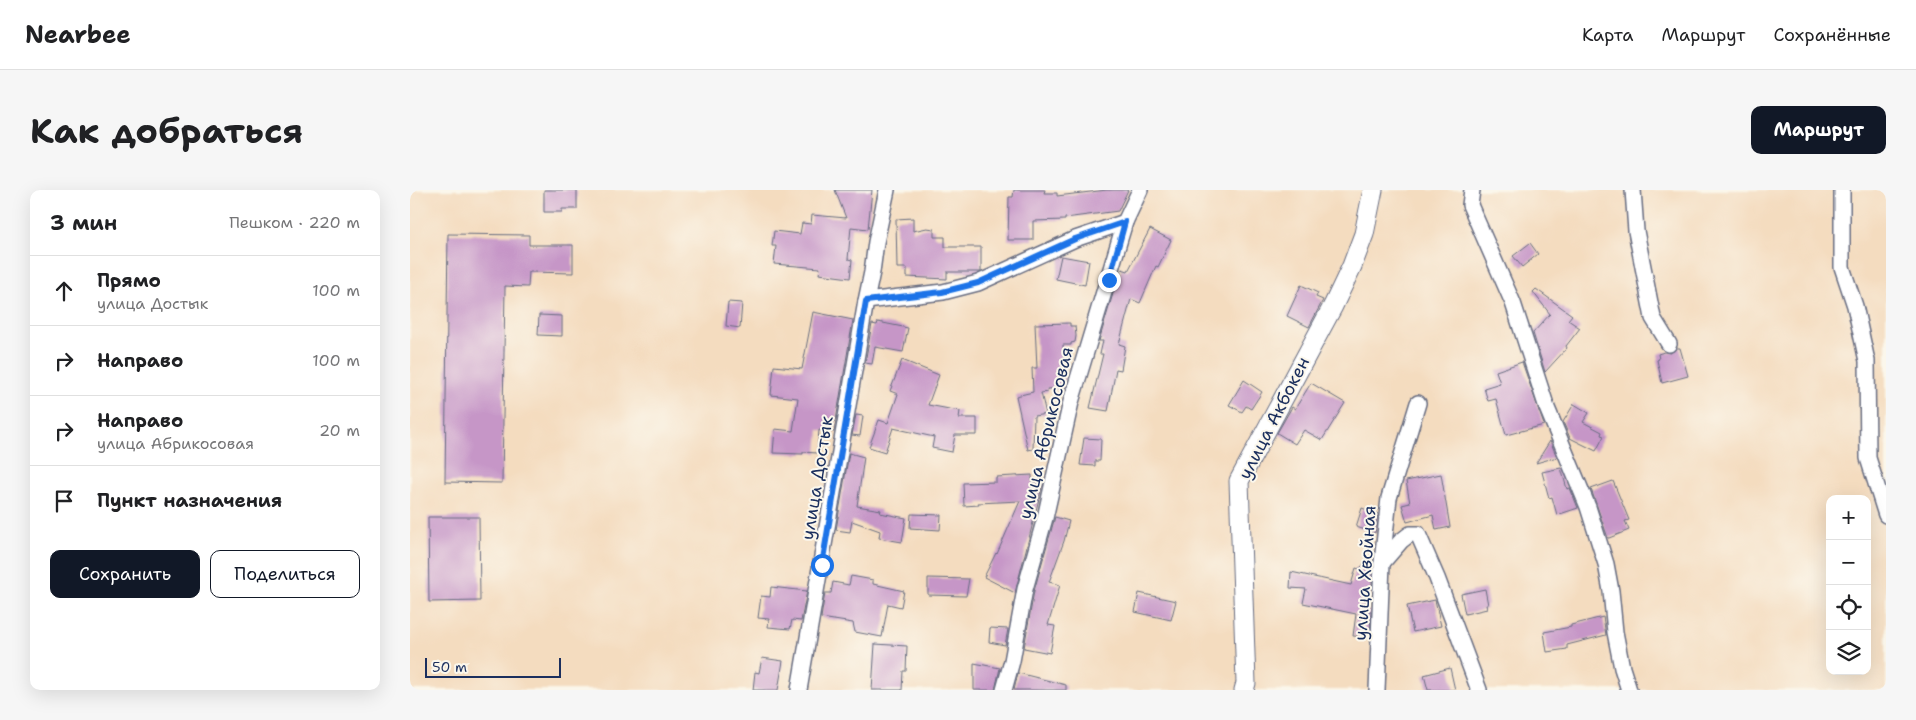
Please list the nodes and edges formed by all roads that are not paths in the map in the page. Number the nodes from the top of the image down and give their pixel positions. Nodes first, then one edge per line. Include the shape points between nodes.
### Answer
1 (887, 190) edge
2 (1140, 190) edge
3 (1373, 190) edge
4 (1472, 190) edge
5 (1633, 190) edge
6 (1842, 190) edge
7 (1125, 222) junction
8 (866, 301) junction
9 (1669, 344) dead end
10 (1418, 403) dead end
11 (1886, 515) edge
12 (1382, 563) junction
13 (799, 690) edge
14 (1004, 690) edge
15 (1244, 690) edge
16 (1377, 690) edge
17 (1479, 690) edge
18 (1629, 690) edge

1 - 8 street, улица Достык
2 - 7 street, улица Абрикосовая
3 - 15 street, улица Акбокен via 1364,234 1352,266 1240,481
4 - 18 street via 1470,205 1477,225 1513,303 1547,408 1588,507 1606,564 1615,632
5 - 9 street via 1636,232 1653,318
6 - 11 street via 1842,267 1855,306 1867,361 1868,458
7 - 8 street via 1075,239 978,283 942,292
7 - 14 street, улица Абрикосовая via 1071,402
8 - 13 street, улица Достык
10 - 12 street, улица Хвойная via 1389,498
12 - 16 street, улица Хвойная
12 - 17 street via 1401,541 1410,534 1418,534

